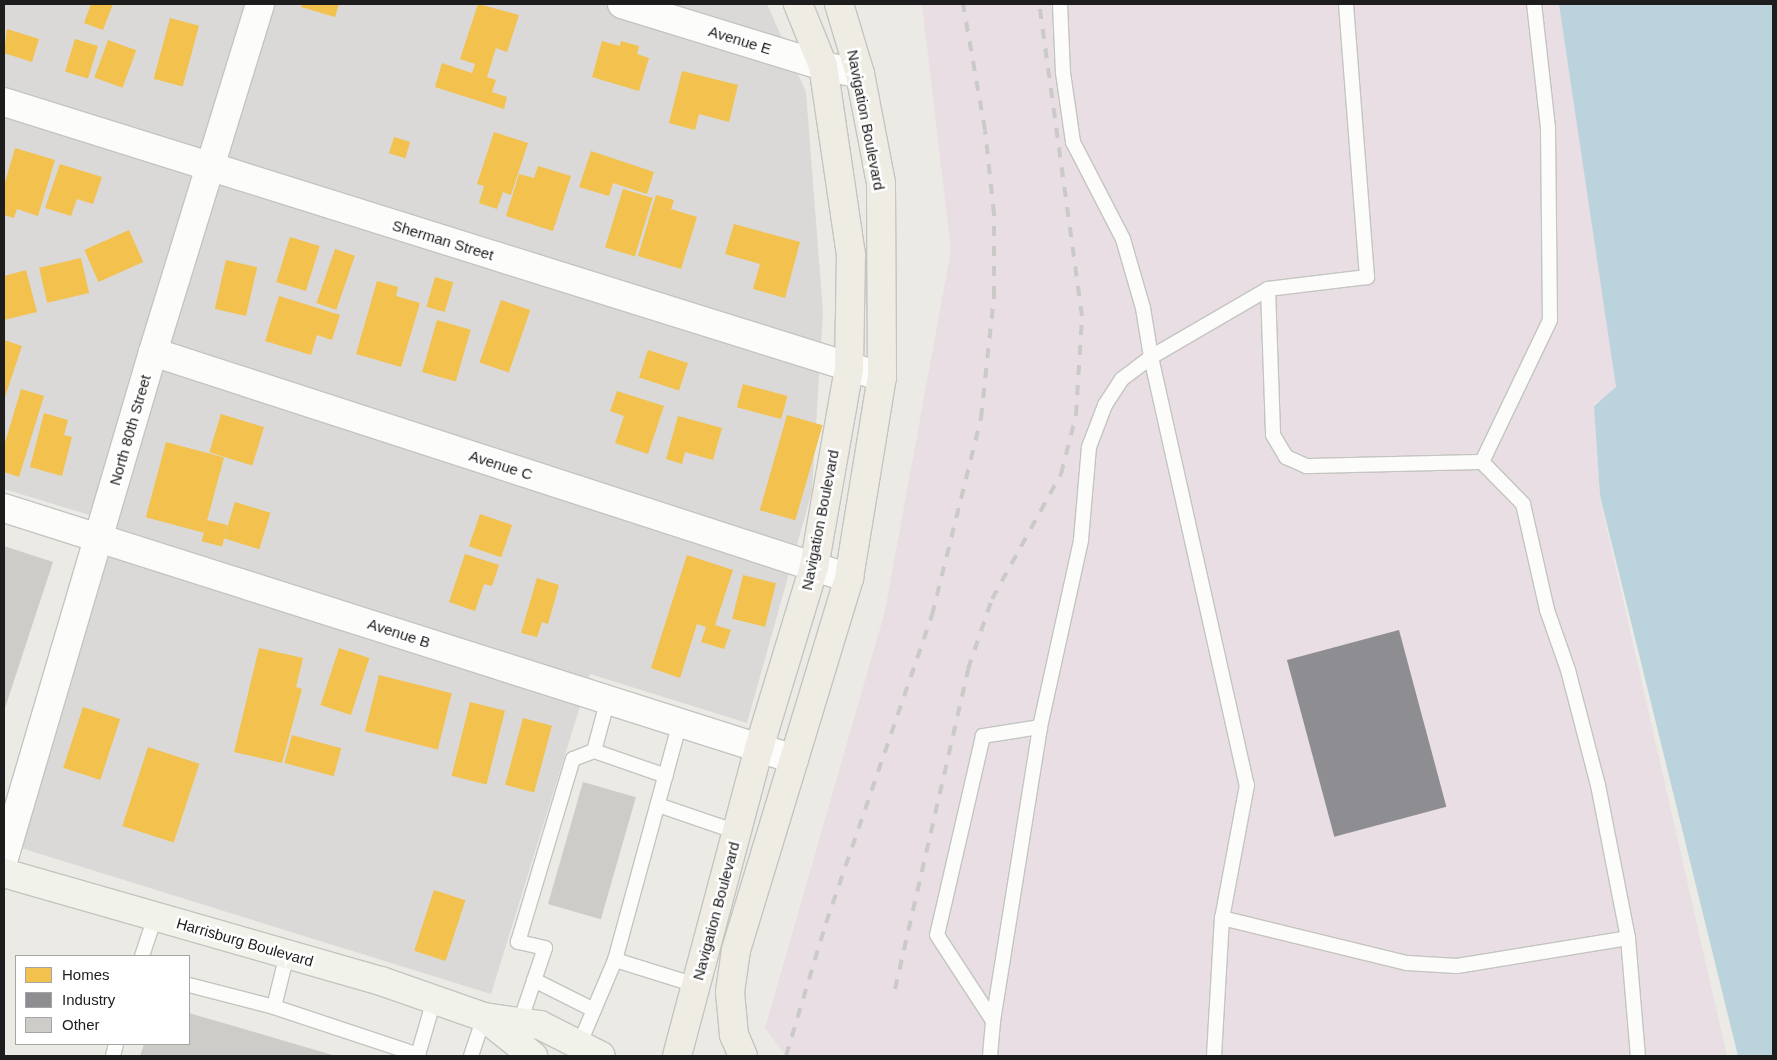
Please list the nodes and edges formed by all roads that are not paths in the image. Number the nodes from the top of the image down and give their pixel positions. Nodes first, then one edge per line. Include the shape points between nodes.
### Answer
1 (260, 4) edge
2 (622, 4) edge
3 (798, 4) edge
4 (839, 4) edge
5 (1060, 4) edge
6 (1346, 4) edge
7 (1534, 4) edge
8 (823, 66) junction
9 (860, 74) junction
10 (4, 102) edge
11 (210, 166) junction
12 (1268, 289) junction
13 (153, 352) junction
14 (1151, 357) junction
15 (849, 368) junction
16 (882, 377) junction
17 (1482, 462) junction
18 (4, 508) edge
19 (98, 537) junction
20 (814, 568) junction
21 (849, 578) junction
22 (608, 699) junction
23 (680, 723) junction
24 (1040, 727) junction
25 (758, 748) junction
26 (594, 751) junction
27 (794, 759) junction
28 (666, 776) junction
29 (658, 805) junction
30 (737, 832) junction
31 (4, 858) edge
32 (4, 874) edge
33 (155, 917) junction
34 (1222, 918) junction
35 (1628, 938) junction
36 (287, 954) junction
37 (142, 955) edge
38 (615, 960) junction
39 (534, 980) junction
40 (190, 985) edge
41 (696, 985) junction
42 (434, 1000) junction
43 (274, 1008) junction
44 (594, 1010) junction
45 (484, 1017) junction
46 (992, 1021) junction
47 (520, 1022) junction
48 (590, 1050) edge
49 (420, 1056) edge
50 (471, 1056) edge
51 (533, 1056) edge
52 (677, 1056) edge
53 (743, 1056) edge
54 (990, 1056) edge
55 (1214, 1056) edge
56 (1638, 1056) edge

1 - 11 street, North 80th Street
2 - 8 street, Avenue E
3 - 8 main road, Navigation Boulevard
4 - 9 main road, Navigation Boulevard
5 - 14 lane via 1063,73 1073,142 1123,239 1143,308
6 - 12 lane via 1367,277
7 - 17 lane via 1548,128 1550,320
8 - 9 street, Avenue E
8 - 15 main road, Navigation Boulevard via 851,255
9 - 16 main road, Navigation Boulevard via 881,183
10 - 11 street, Sherman Street
11 - 13 street, North 80th Street
11 - 15 street, Sherman Street
12 - 14 lane
12 - 17 lane via 1273,435 1286,457 1306,466
13 - 19 street, North 80th Street
13 - 20 street, Avenue C
14 - 24 lane via 1122,379 1105,406 1089,447 1081,540
14 - 34 lane via 1247,784
15 - 16 street, Sherman Street
15 - 20 main road, Navigation Boulevard
16 - 21 main road, Navigation Boulevard
17 - 35 lane via 1523,504 1547,610 1568,670 1598,785
18 - 19 street, Avenue B
19 - 22 street, Avenue B
19 - 31 street, North 80th Street
20 - 21 street, Avenue C
20 - 25 main road, Navigation Boulevard
21 - 27 main road, Navigation Boulevard
22 - 23 street, Avenue B
22 - 26 lane
23 - 25 street, Avenue B
23 - 28 lane
24 - 46 lane
24 - 46 lane via 983,736 937,935
25 - 27 street, Avenue B
25 - 30 main road, Navigation Boulevard
26 - 28 lane
26 - 39 lane via 573,759 518,942 545,948
27 - 53 main road, Navigation Boulevard via 736,950 730,992 734,1035
28 - 29 lane
29 - 30 lane
29 - 38 lane
30 - 41 main road, Navigation Boulevard
32 - 33 main road, Harrisburg Boulevard
33 - 36 main road, Harrisburg Boulevard
33 - 37 lane
34 - 35 lane via 1407,963 1457,966
34 - 55 lane
35 - 56 lane
36 - 42 main road, Harrisburg Boulevard
36 - 43 lane
38 - 41 lane
38 - 44 lane
39 - 44 lane
39 - 47 lane
40 - 43 lane
41 - 52 main road, Navigation Boulevard
42 - 45 main road, Harrisburg Boulevard
42 - 49 lane
43 - 49 lane
44 - 48 lane
45 - 47 main road, Harrisburg Boulevard
45 - 50 lane
45 - 51 main road, Harrisburg Boulevard
46 - 54 lane
47 - 48 main road, Harrisburg Boulevard via 540,1025

